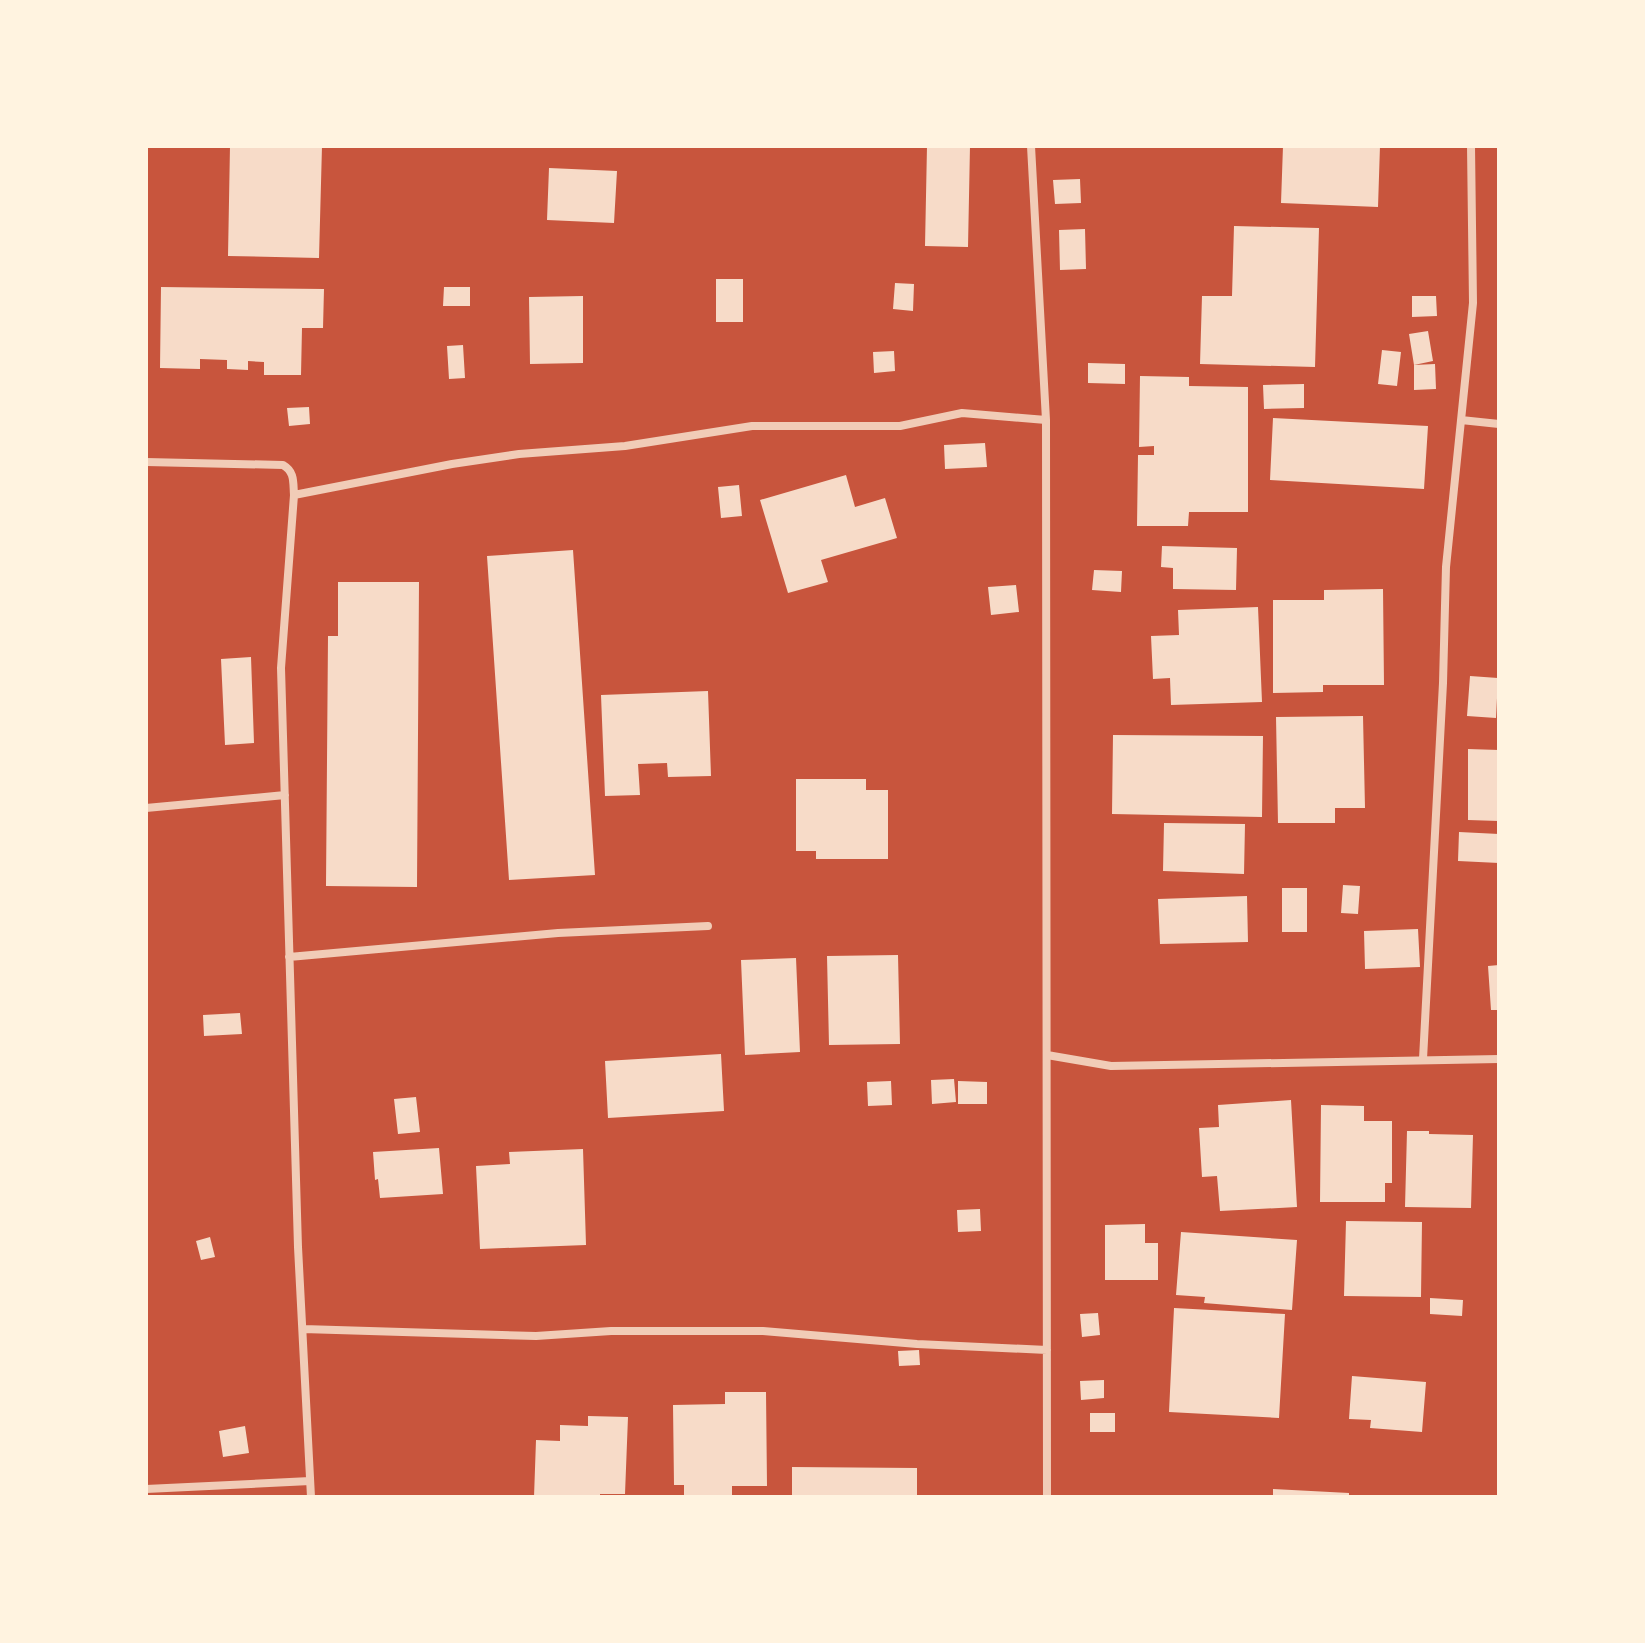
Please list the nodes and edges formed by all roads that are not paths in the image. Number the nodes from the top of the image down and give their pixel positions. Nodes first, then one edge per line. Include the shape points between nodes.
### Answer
1 (1031, 146) edge
2 (1471, 146) edge
3 (1046, 420) junction
4 (1461, 420) junction
5 (1499, 424) edge
6 (146, 462) edge
7 (294, 495) junction
8 (285, 795) junction
9 (146, 808) edge
10 (708, 926) dead end
11 (289, 957) junction
12 (1047, 1055) junction
13 (1423, 1059) junction
14 (1499, 1059) edge
15 (303, 1329) junction
16 (1047, 1350) junction
17 (310, 1481) junction
18 (146, 1489) edge
19 (311, 1497) edge
20 (1047, 1497) edge

1 - 3 street
2 - 4 street via 1473,303
3 - 7 street via 962,413 900,426 752,426 625,446 506,456
3 - 12 street
4 - 5 street
4 - 13 street via 1446,567
6 - 7 street via 283,465 293,474
7 - 8 street via 281,668
8 - 9 street
8 - 11 street
10 - 11 street via 558,933
11 - 15 street
12 - 13 street via 1111,1066
12 - 16 street
13 - 14 street
15 - 16 street via 536,1336 763,1331
15 - 17 street
16 - 20 street
17 - 18 street
17 - 19 street

